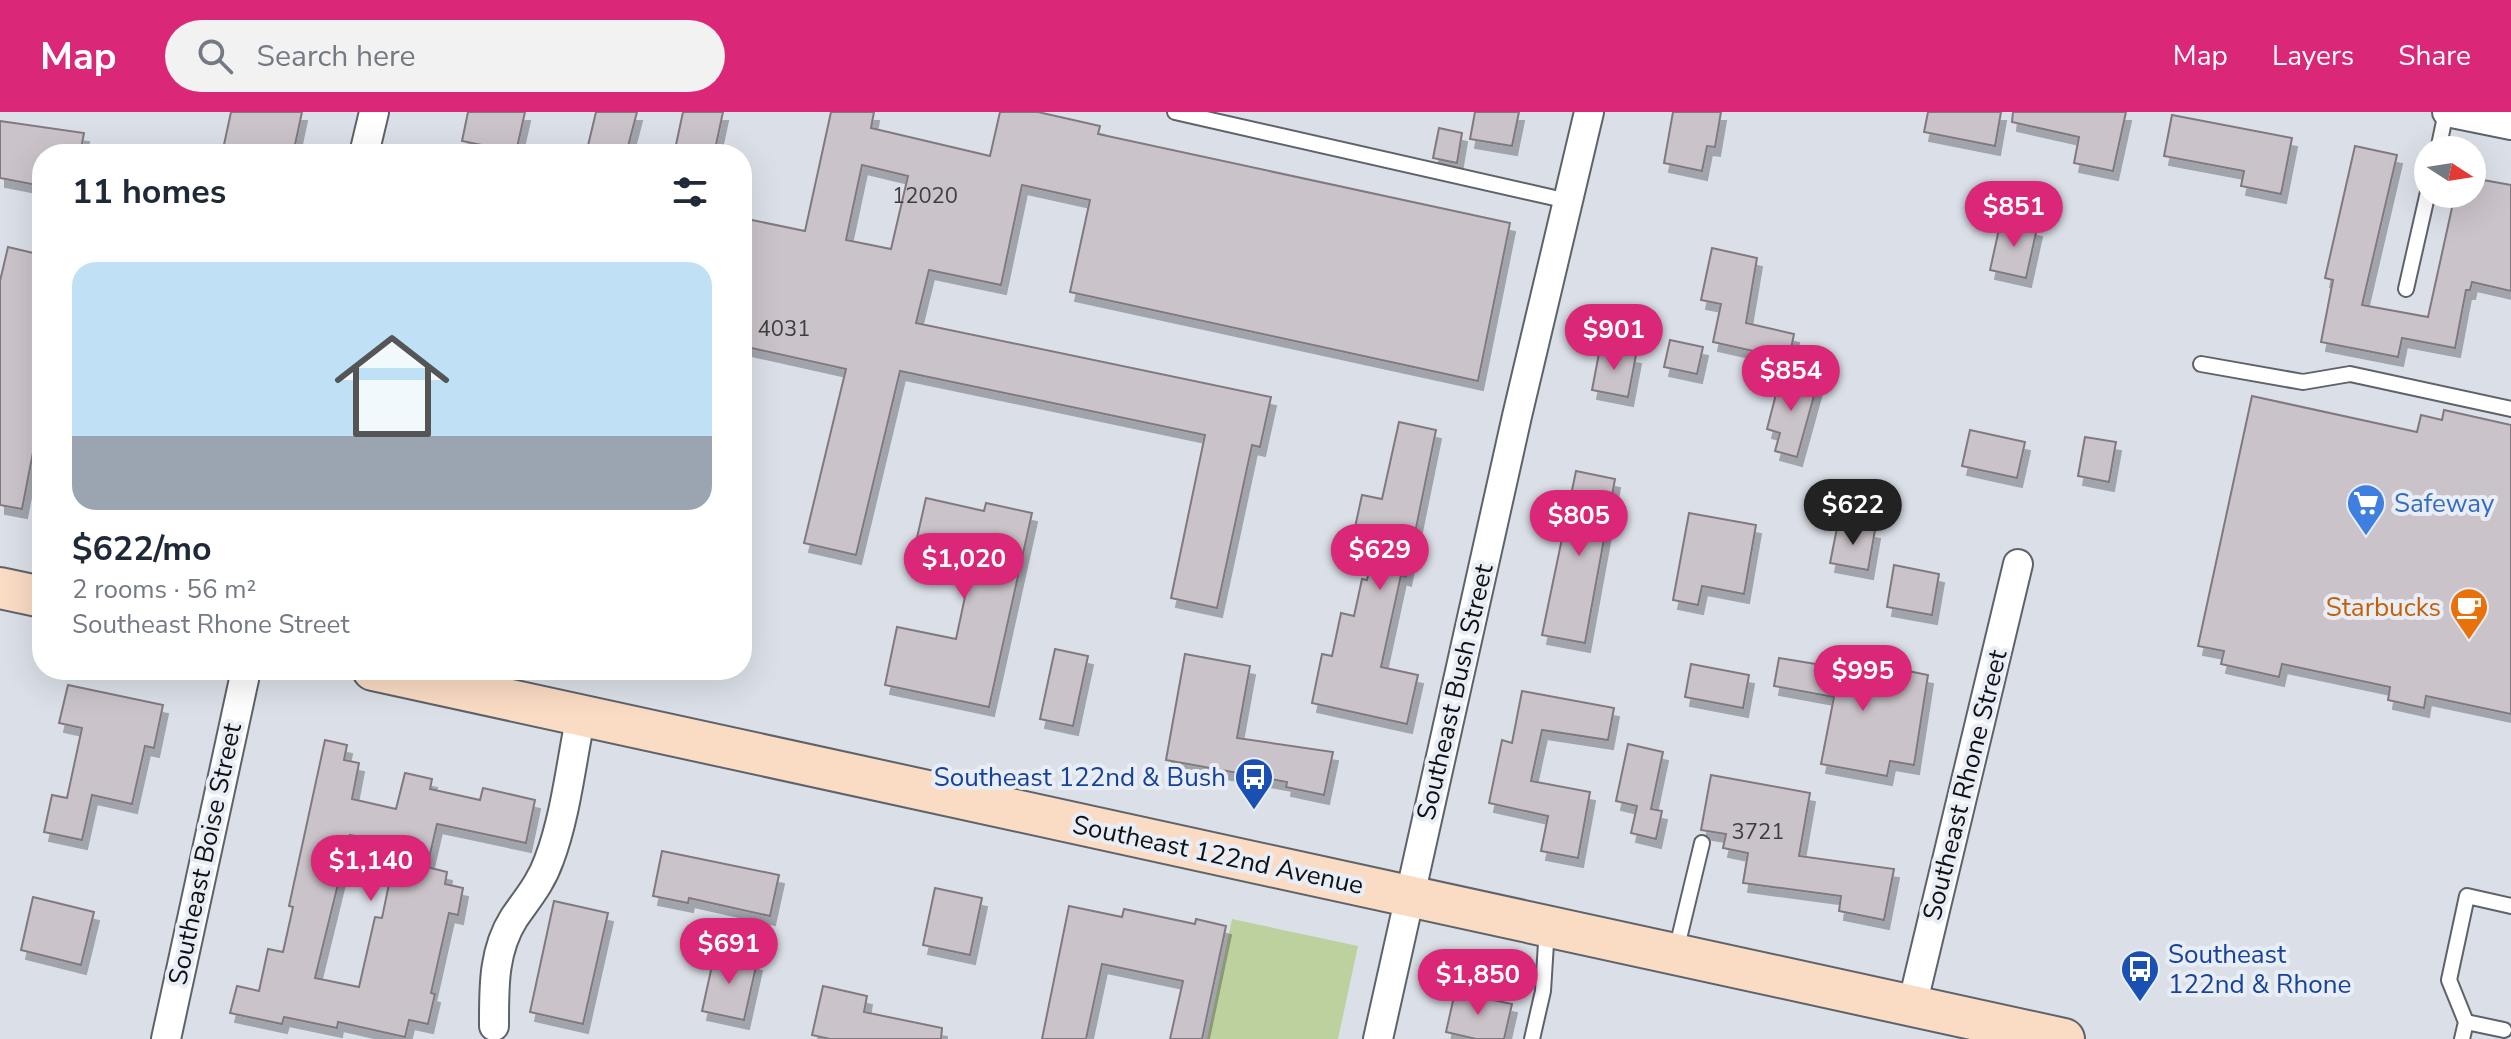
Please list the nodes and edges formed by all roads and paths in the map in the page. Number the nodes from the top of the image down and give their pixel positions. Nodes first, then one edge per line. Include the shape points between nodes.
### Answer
1 (374, 112) edge
2 (1175, 112) edge
3 (1589, 112) edge
4 (2446, 112) edge
5 (2511, 125) edge
6 (2441, 136) edge
7 (366, 144) edge
8 (1568, 201) junction
9 (2424, 208) edge
10 (2406, 289) dead end
11 (2201, 364) dead end
12 (2511, 409) edge
13 (2018, 564) dead end
14 (0, 588) edge
15 (32, 595) edge
16 (244, 680) edge
17 (419, 680) edge
18 (581, 715) junction
19 (1702, 843) dead end
20 (1410, 897) junction
21 (2511, 906) edge
22 (1547, 927) junction
23 (1675, 955) junction
24 (1912, 1006) junction
25 (2466, 1022) junction
26 (494, 1026) dead end
27 (2504, 1030) dead end
28 (166, 1039) edge
29 (1378, 1039) edge
30 (1532, 1039) edge
31 (2064, 1039) edge
32 (2462, 1039) edge

1 - 7 street
2 - 8 lane
3 - 8 street, Southeast Bush Street
4 - 5 street
4 - 6 lane
8 - 20 street, Southeast Bush Street
9 - 10 lane
11 - 12 lane via 2303,382 2350,374
13 - 24 street, Southeast Rhone Street
14 - 15 main road
16 - 28 street, Southeast Boise Street
17 - 18 main road, Southeast 122nd Avenue
18 - 20 main road, Southeast 122nd Avenue
18 - 26 street via 553,851 500,949
19 - 23 lane
20 - 22 main road, Southeast 122nd Avenue
20 - 29 street, Southeast Bush Street
21 - 25 lane via 2467,896 2449,980
22 - 23 main road, Southeast 122nd Avenue
22 - 30 lane via 1543,991
23 - 24 main road, Southeast 122nd Avenue
24 - 31 main road, Southeast 122nd Avenue
25 - 27 lane
25 - 32 lane

